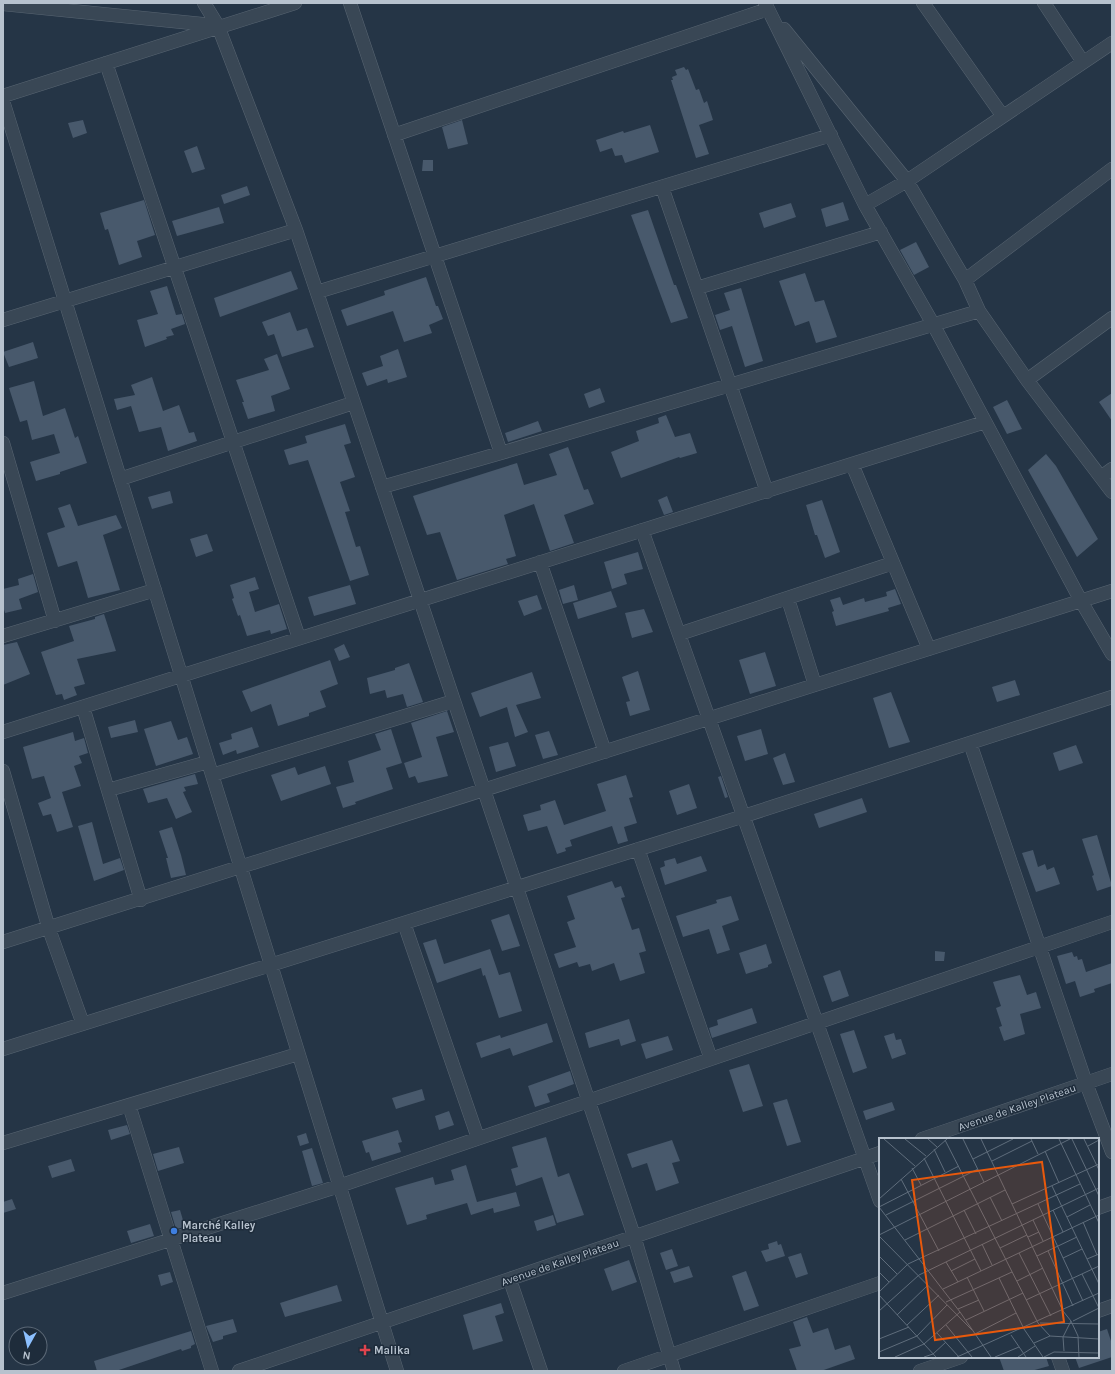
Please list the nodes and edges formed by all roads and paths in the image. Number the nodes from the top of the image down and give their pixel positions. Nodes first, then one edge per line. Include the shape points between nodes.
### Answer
1 (204, 3) edge
2 (295, 3) edge
3 (350, 3) edge
4 (923, 3) edge
5 (1044, 3) edge
6 (3, 4) edge
7 (767, 6) edge
8 (218, 26) junction
9 (1112, 43) edge
10 (1083, 62) junction
11 (106, 63) junction
12 (3, 96) edge
13 (3, 101) edge
14 (1002, 115) junction
15 (394, 135) junction
16 (832, 135) junction
17 (1112, 169) edge
18 (907, 181) junction
19 (662, 187) junction
20 (865, 206) junction
21 (296, 230) junction
22 (881, 232) junction
23 (435, 256) junction
24 (175, 268) junction
25 (965, 280) junction
26 (697, 288) junction
27 (317, 292) junction
28 (65, 301) junction
29 (979, 311) junction
30 (1112, 318) edge
31 (3, 320) edge
32 (933, 324) junction
33 (1027, 380) junction
34 (729, 384) junction
35 (353, 404) junction
36 (985, 422) junction
37 (233, 442) junction
38 (3, 443) edge
39 (501, 453) junction
40 (852, 464) junction
41 (1112, 469) edge
42 (8, 475) edge
43 (1101, 477) junction
44 (120, 479) junction
45 (382, 487) junction
46 (767, 492) junction
47 (1112, 492) edge
48 (642, 530) junction
49 (540, 562) junction
50 (893, 563) junction
51 (154, 590) junction
52 (1112, 591) edge
53 (788, 599) junction
54 (421, 600) junction
55 (1081, 601) junction
56 (55, 621) junction
57 (679, 634) junction
58 (3, 636) edge
59 (299, 638) junction
60 (929, 649) junction
61 (1112, 654) edge
62 (181, 676) junction
63 (815, 685) junction
64 (1112, 697) edge
65 (454, 701) junction
66 (83, 707) junction
67 (709, 719) junction
68 (3, 732) edge
69 (970, 743) junction
70 (605, 752) junction
71 (208, 762) junction
72 (3, 771) edge
73 (212, 775) junction
74 (108, 790) junction
75 (484, 790) junction
76 (744, 816) junction
77 (638, 849) junction
78 (240, 868) junction
79 (517, 888) junction
80 (141, 900) junction
81 (1112, 922) edge
82 (404, 923) junction
83 (49, 929) junction
84 (3, 942) edge
85 (1040, 947) junction
86 (271, 965) junction
87 (818, 1023) junction
88 (83, 1024) junction
89 (3, 1050) edge
90 (298, 1054) junction
91 (711, 1059) junction
92 (1112, 1074) edge
93 (1086, 1083) junction
94 (589, 1101) junction
95 (129, 1106) junction
96 (478, 1138) junction
97 (925, 1138) edge
98 (3, 1143) edge
99 (1112, 1152) edge
100 (879, 1153) edge
101 (866, 1158) junction
102 (339, 1186) junction
103 (879, 1198) edge
104 (1112, 1203) edge
105 (1099, 1208) edge
106 (634, 1236) junction
107 (170, 1240) junction
108 (510, 1280) junction
109 (879, 1283) edge
110 (3, 1293) edge
111 (1112, 1306) edge
112 (1099, 1311) edge
113 (382, 1323) junction
114 (668, 1356) junction
115 (958, 1358) edge
116 (1058, 1358) edge
117 (933, 1365) edge
118 (212, 1371) edge
119 (239, 1371) edge
120 (397, 1371) edge
121 (541, 1371) edge
122 (624, 1371) edge
123 (674, 1371) edge
124 (920, 1371) edge
125 (1063, 1371) edge

1 - 8 street
2 - 8 street
3 - 15 street
4 - 14 street
5 - 10 street
6 - 8 street
7 - 15 street
7 - 16 street
7 - 18 street
8 - 11 street
8 - 21 street
9 - 10 street
10 - 14 street
11 - 12 street
11 - 24 street
13 - 28 street
14 - 18 street
15 - 23 street
16 - 19 street
16 - 20 street
17 - 25 street
18 - 20 street
18 - 25 street
19 - 23 street
19 - 26 street
20 - 22 street
21 - 24 street
21 - 27 street
22 - 26 street
22 - 32 street
23 - 27 street
23 - 39 street
24 - 28 street
24 - 37 street
25 - 29 street
26 - 34 street
27 - 35 street
28 - 31 street
28 - 44 street
29 - 32 street
29 - 33 street
30 - 33 street
32 - 34 street
32 - 36 street
33 - 43 street
34 - 39 street
34 - 46 street
35 - 37 street
35 - 45 street
36 - 40 street
36 - 55 street
37 - 44 street
37 - 59 street
38 - 42 street
39 - 45 street
40 - 46 street
40 - 50 street
41 - 43 street
42 - 56 street
43 - 47 street
44 - 51 street
45 - 54 street
46 - 48 street
48 - 49 street
48 - 57 street
49 - 54 street
49 - 70 street
50 - 53 street
50 - 60 street
51 - 56 street
51 - 62 street
52 - 55 street
53 - 57 street
53 - 63 street
54 - 59 street
54 - 65 street
55 - 60 street
55 - 61 street
56 - 58 street
57 - 67 street
59 - 62 street
60 - 63 street
62 - 66 street
62 - 71 street
63 - 67 street
64 - 69 street
65 - 73 street
65 - 75 street
66 - 68 street
66 - 74 street
67 - 70 street
67 - 76 street
69 - 76 street
69 - 85 street
70 - 75 street
71 - 73 street
71 - 74 street
72 - 83 street
73 - 78 street
74 - 80 street
75 - 78 street
75 - 79 street
76 - 77 street
76 - 87 street
77 - 79 street
77 - 91 street
78 - 80 street
78 - 86 street
79 - 82 street
79 - 94 street
80 - 83 street
81 - 85 street
82 - 86 street
82 - 96 street
83 - 84 street
83 - 88 street
85 - 87 street
85 - 93 street
86 - 88 street
86 - 90 street
87 - 91 street
87 - 101 street
88 - 89 street
90 - 95 street
90 - 102 street
91 - 94 street
92 - 93 street, Avenue de Kalley Plateau
93 - 97 street, Avenue de Kalley Plateau
93 - 99 street
94 - 96 street
94 - 106 street
95 - 98 street
95 - 107 street
96 - 102 street
100 - 101 street, Avenue de Kalley Plateau
101 - 103 street
101 - 106 street, Avenue de Kalley Plateau
102 - 107 street
102 - 113 street
104 - 105 street
106 - 108 street, Avenue de Kalley Plateau
106 - 114 street
107 - 110 street
107 - 118 street
108 - 113 street, Avenue de Kalley Plateau
108 - 121 street
109 - 114 street
111 - 112 street
113 - 119 street, Avenue de Kalley Plateau
113 - 120 street
114 - 122 street
114 - 123 street
115 - 117 street
116 - 125 street
117 - 124 street

